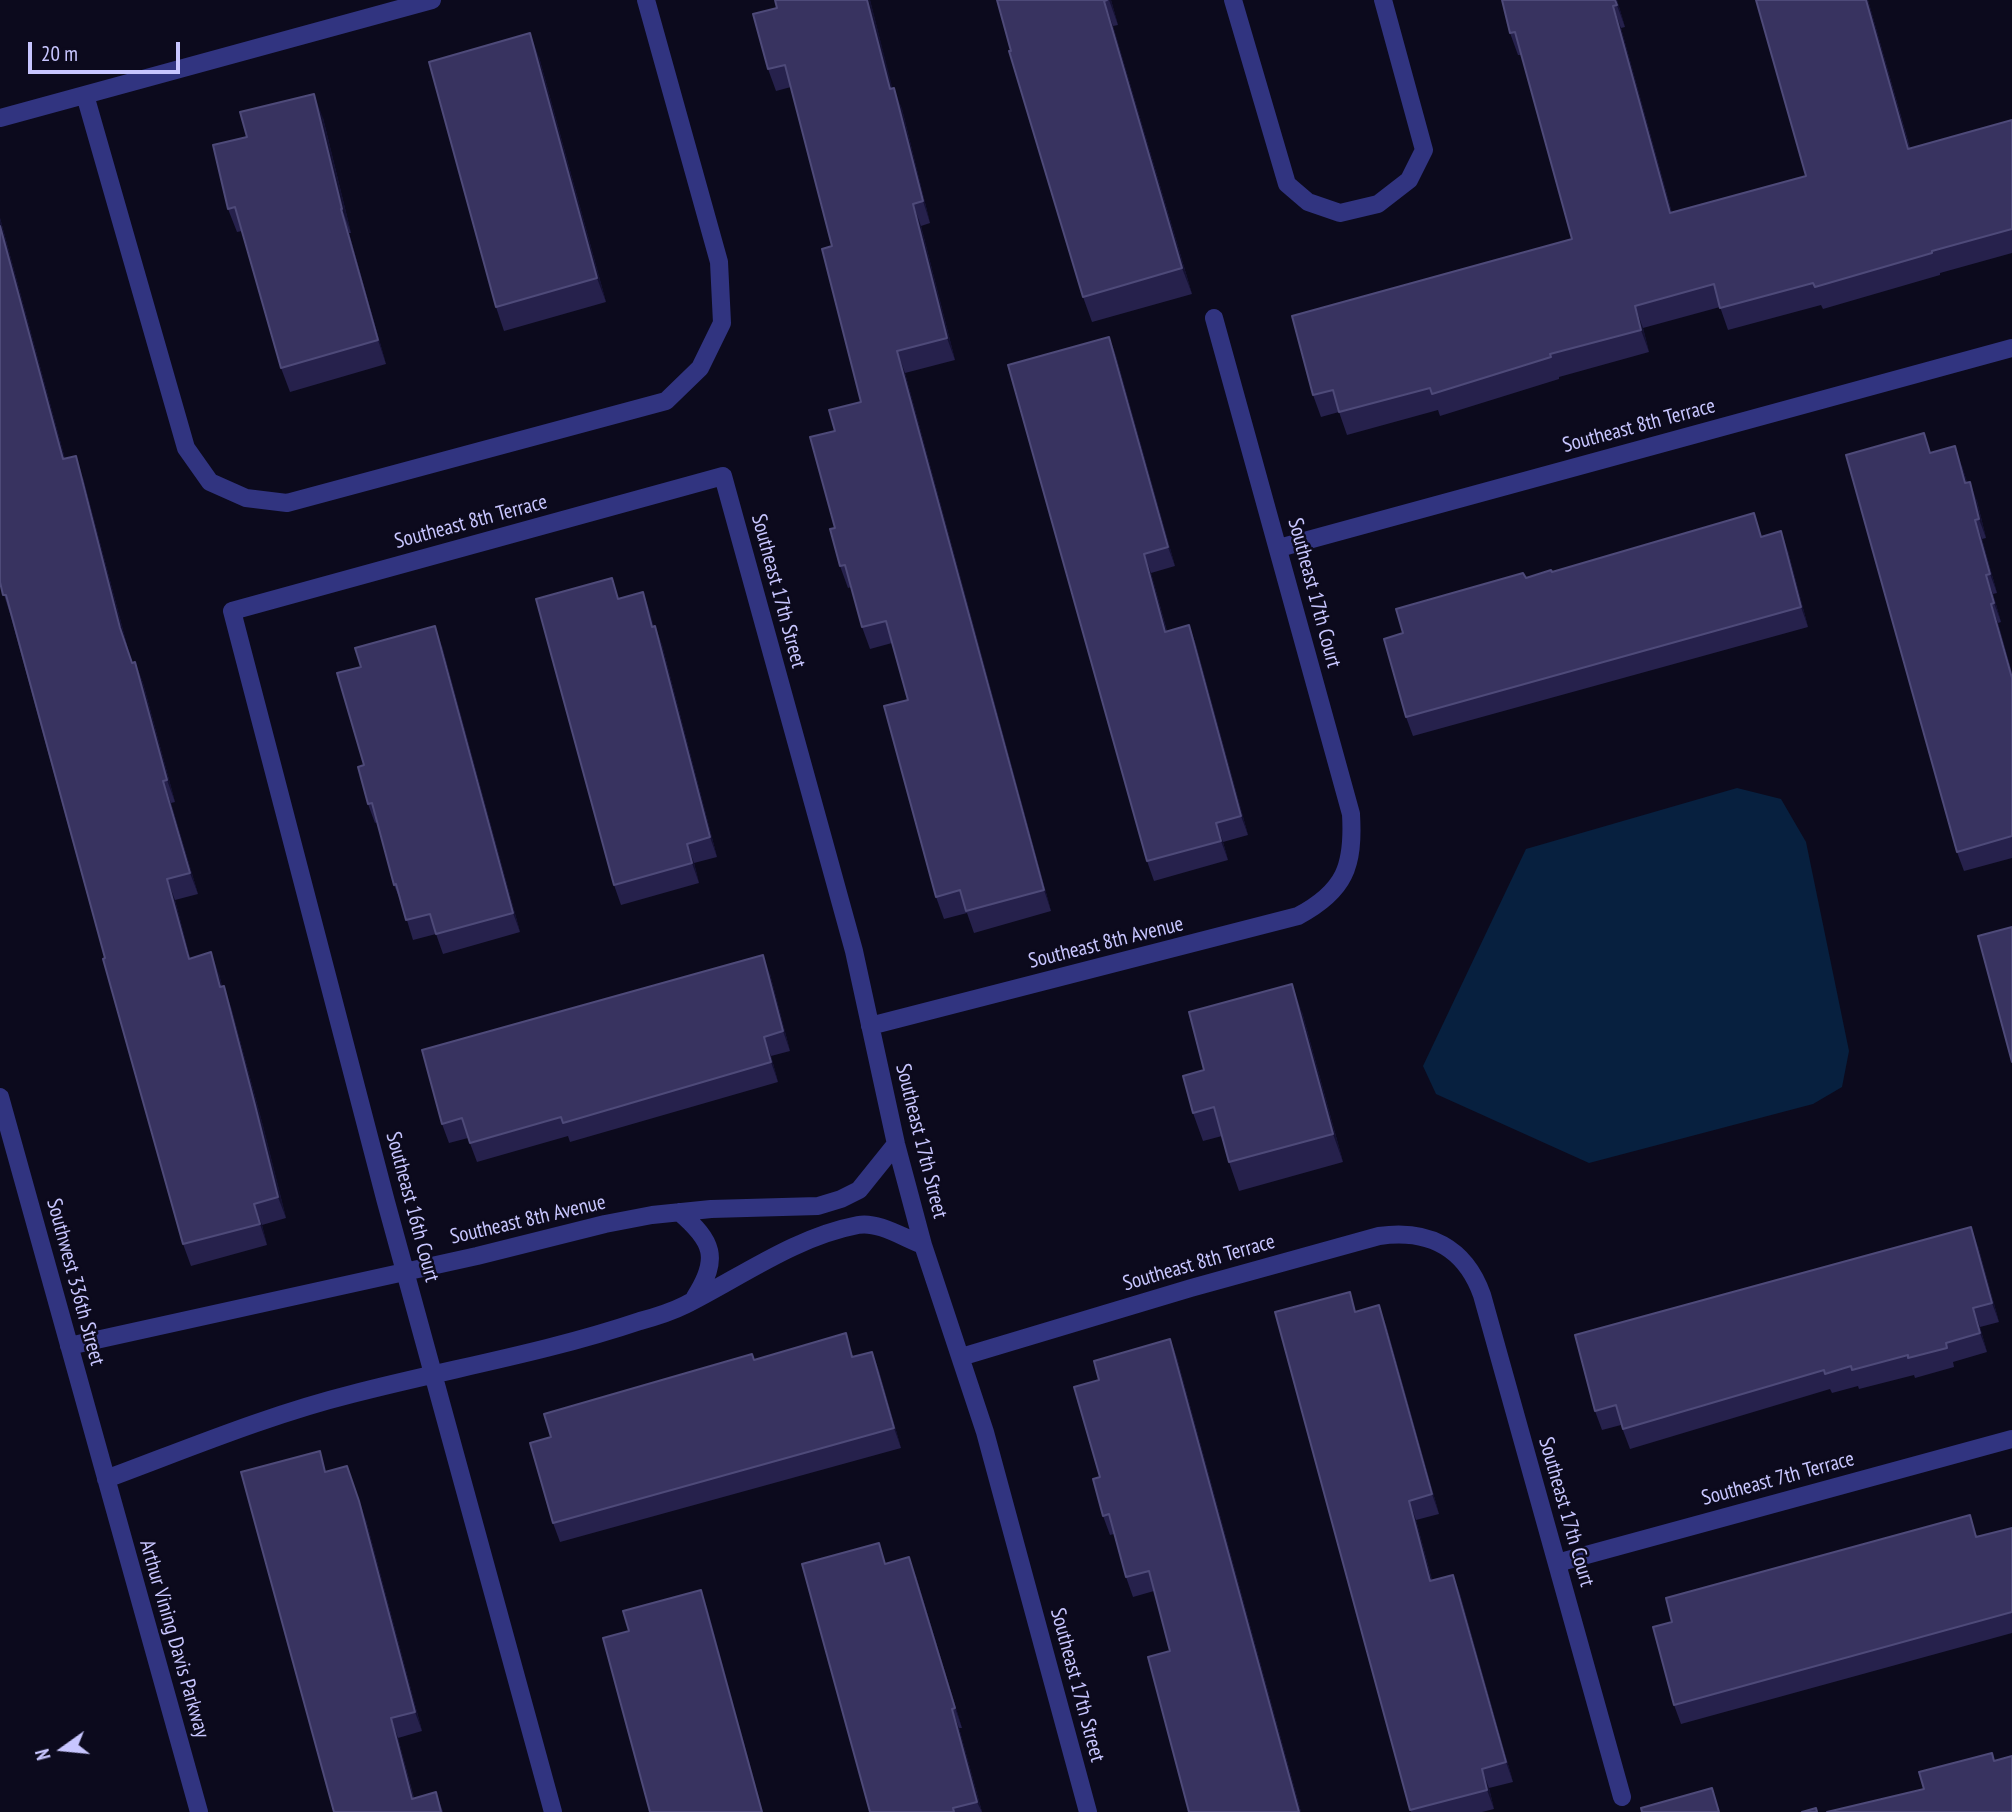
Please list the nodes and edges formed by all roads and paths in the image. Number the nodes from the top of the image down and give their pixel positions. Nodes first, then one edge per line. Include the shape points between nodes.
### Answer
1 (432, 0) edge
2 (646, 0) edge
3 (1233, 0) edge
4 (1383, 0) edge
5 (85, 95) junction
6 (0, 118) edge
7 (1214, 318) dead end
8 (2012, 348) edge
9 (723, 476) joint
10 (1279, 548) junction
11 (232, 611) joint
12 (1341, 881) joint
13 (870, 1026) junction
14 (0, 1097) edge
15 (896, 1144) junction
16 (679, 1212) junction
17 (923, 1245) junction
18 (1451, 1249) joint
19 (405, 1271) junction
20 (694, 1300) junction
21 (69, 1346) junction
22 (961, 1357) junction
23 (434, 1376) junction
24 (2012, 1439) edge
25 (106, 1479) junction
26 (1557, 1563) junction
27 (1622, 1797) dead end
28 (199, 1812) edge
29 (553, 1812) edge
30 (1088, 1812) edge

1 - 5 street
2 - 5 street via 719,262 722,323 700,368 666,401 287,503 246,498 209,482 186,448
3 - 4 street via 1287,184 1308,202 1340,213 1378,204 1409,180 1424,150
5 - 6 street
7 - 10 street, Southeast 17th Court
8 - 10 street, Southeast 8th Terrace
9 - 11 street, Southeast 8th Terrace
9 - 13 street, Southeast 17th Street via 854,951
10 - 12 street, Southeast 17th Court via 1351,814 1350,860
11 - 19 street, Southeast 16th Court
12 - 13 street, Southeast 8th Avenue via 1298,916
13 - 15 street, Southeast 17th Street
14 - 21 street, Southwest 336th Street
15 - 16 street, Southeast 8th Avenue via 859,1190 841,1199 796,1208
15 - 17 street, Southeast 17th Street
16 - 19 street, Southeast 8th Avenue via 605,1224
16 - 20 street via 699,1229 711,1259 708,1277
17 - 20 street via 881,1228 850,1227 816,1238
17 - 22 street, Southeast 17th Street
18 - 22 street, Southeast 8th Terrace via 1417,1235 1379,1236
18 - 26 street, Southeast 17th Court via 1473,1271 1482,1295
19 - 21 street, Southeast 8th Avenue
19 - 23 street, Southeast 16th Court
20 - 23 street via 570,1344
21 - 25 street, Southwest 336th Street
22 - 30 street, Southeast 17th Street
23 - 25 street via 305,1407
23 - 29 street, Southeast 16th Court
24 - 26 street, Southeast 7th Terrace
25 - 28 street, Arthur Vining Davis Parkway
26 - 27 street, Southeast 17th Court

